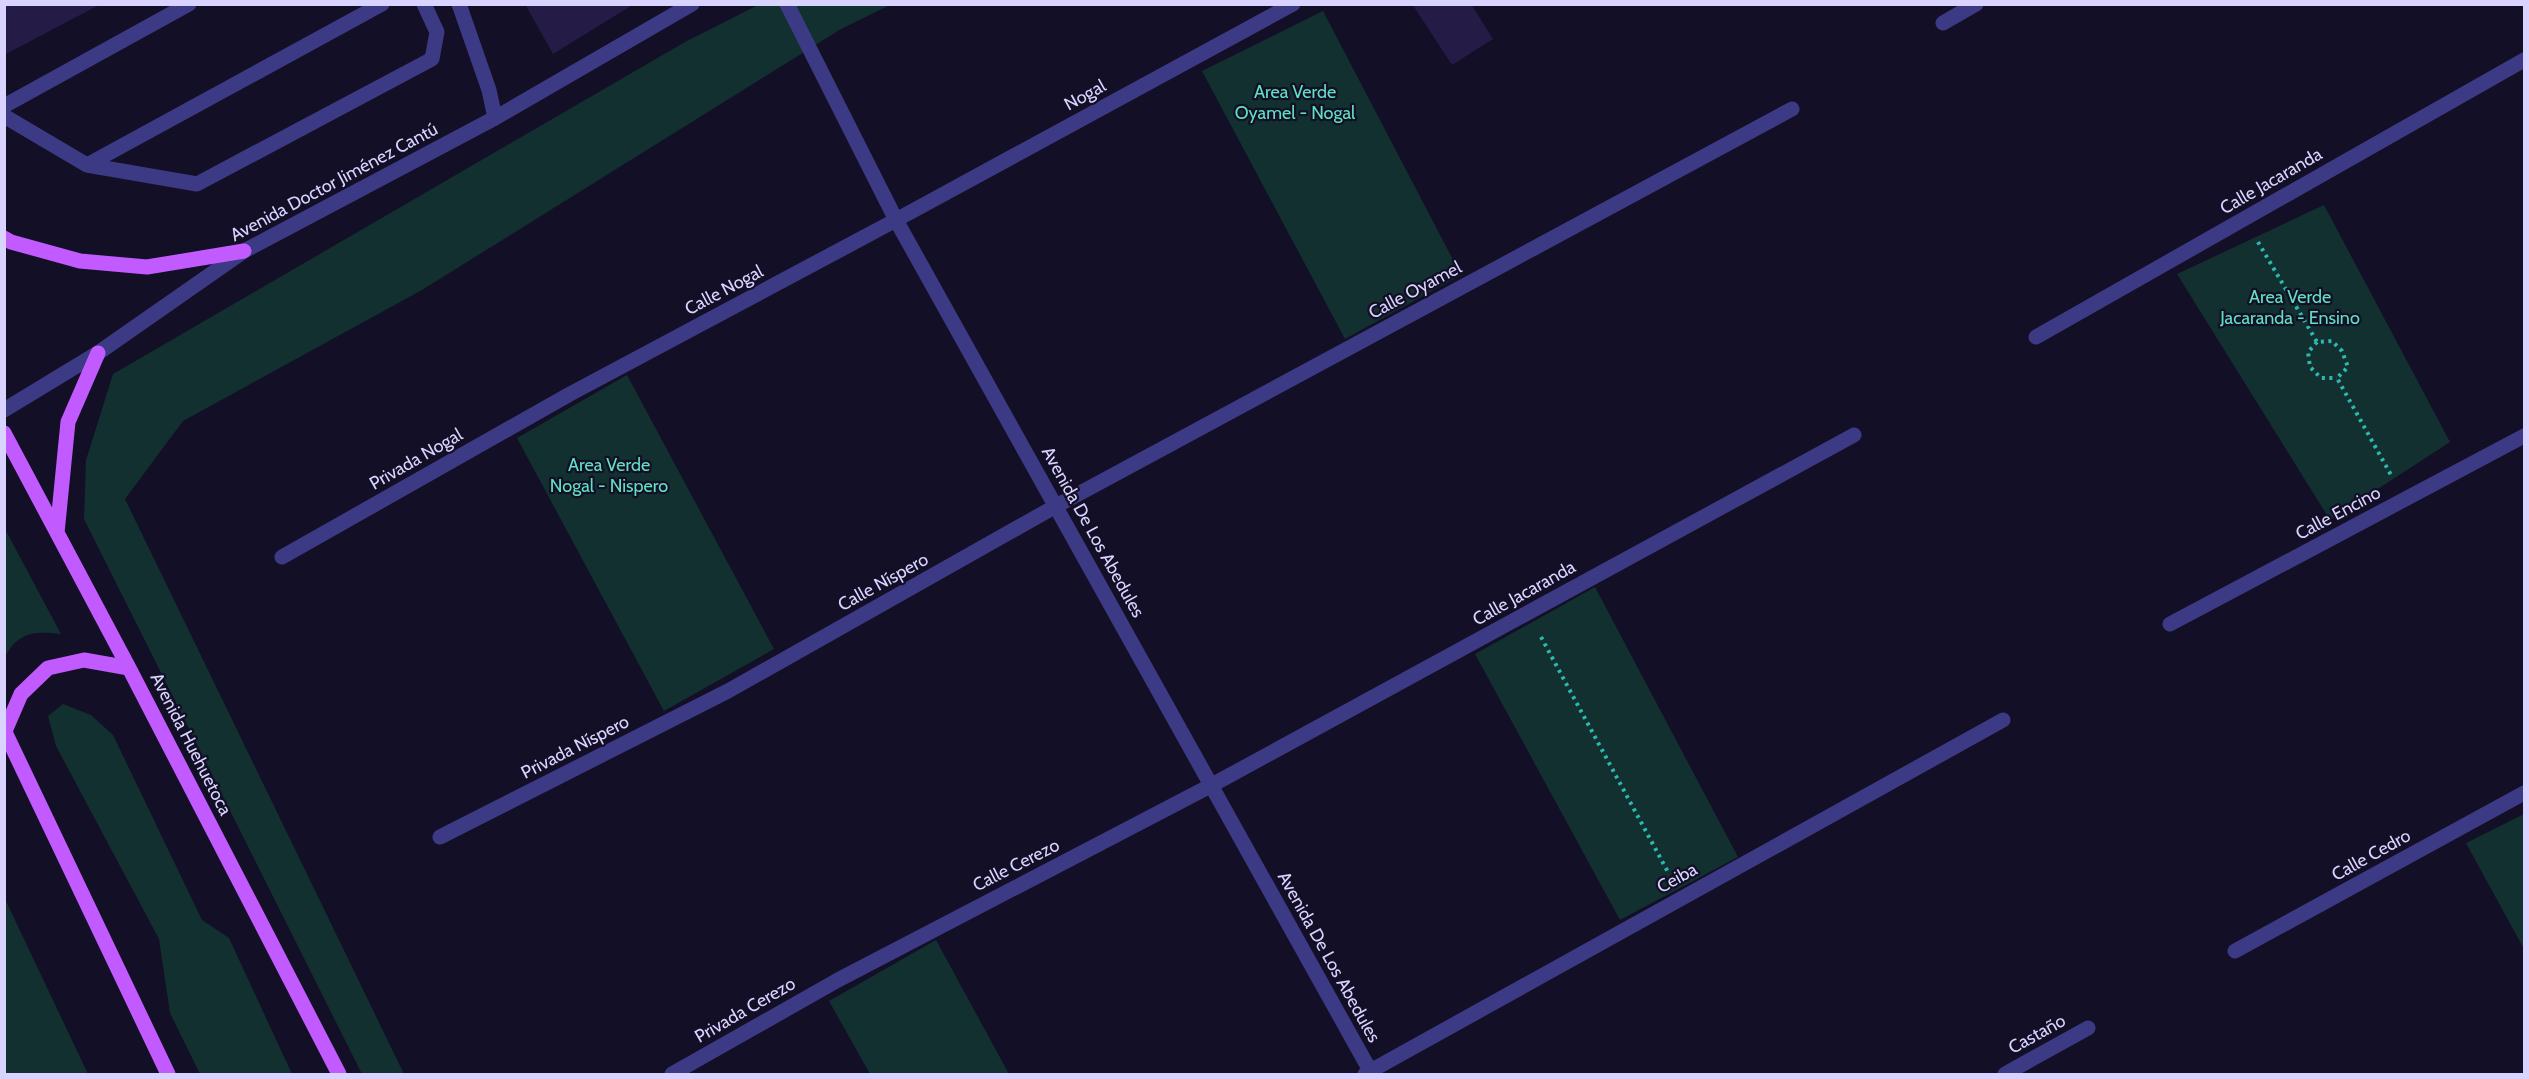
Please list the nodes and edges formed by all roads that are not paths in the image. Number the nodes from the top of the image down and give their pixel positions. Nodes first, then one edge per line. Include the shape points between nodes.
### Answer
1 (189, 4) edge
2 (382, 4) edge
3 (424, 4) edge
4 (459, 4) edge
5 (692, 4) edge
6 (787, 4) edge
7 (1293, 4) edge
8 (1976, 4) edge
9 (1943, 23) dead end
10 (2524, 60) edge
11 (4, 105) edge
12 (1792, 109) dead end
13 (4, 116) edge
14 (495, 118) junction
15 (87, 165) junction
16 (896, 220) junction
17 (4, 238) edge
18 (244, 251) junction
19 (2036, 337) dead end
20 (98, 353) junction
21 (570, 394) joint
22 (4, 410) edge
23 (4, 434) edge
24 (1854, 435) dead end
25 (2524, 436) edge
26 (1056, 506) junction
27 (57, 533) junction
28 (282, 557) dead end
29 (2170, 624) dead end
30 (129, 668) junction
31 (728, 691) joint
32 (2003, 720) dead end
33 (5, 731) edge
34 (1212, 785) junction
35 (2524, 793) edge
36 (440, 837) dead end
37 (2235, 951) dead end
38 (838, 980) joint
39 (2088, 1028) dead end
40 (1369, 1073) edge
41 (168, 1074) edge
42 (339, 1074) edge
43 (672, 1074) edge
44 (2005, 1074) edge

1 - 11 street
2 - 15 street
3 - 15 street via 437,32 432,59 197,184
4 - 14 street
5 - 14 street, Avenida Doctor Jiménez Cantú
6 - 16 street, Avenida De Los Abedules
7 - 16 street, Nogal
8 - 9 street
10 - 19 street, Calle Jacaranda
12 - 26 street, Calle Oyamel
13 - 15 street
14 - 18 street, Avenida Doctor Jiménez Cantú
16 - 21 street, Calle Nogal
16 - 26 street, Avenida De Los Abedules
17 - 18 main road via 80,261 147,267
18 - 20 street, Avenida Doctor Jiménez Cantú
20 - 22 street, Avenida Doctor Jiménez Cantú
20 - 27 main road via 68,422
21 - 28 street, Privada Nogal
23 - 27 main road, Avenida Huehuetoca
24 - 34 street, Calle Jacaranda
25 - 29 street, Calle Encino
26 - 31 street, Calle Níspero
26 - 34 street, Avenida De Los Abedules
27 - 30 main road, Avenida Huehuetoca
30 - 33 main road via 84,660 48,668 21,694
30 - 42 main road, Avenida Huehuetoca
31 - 36 street, Privada Níspero
32 - 40 street, Ceiba
33 - 41 main road
34 - 38 street, Calle Cerezo
34 - 40 street, Avenida De Los Abedules
35 - 37 street, Calle Cedro
38 - 43 street, Privada Cerezo
39 - 44 street, Castaño

